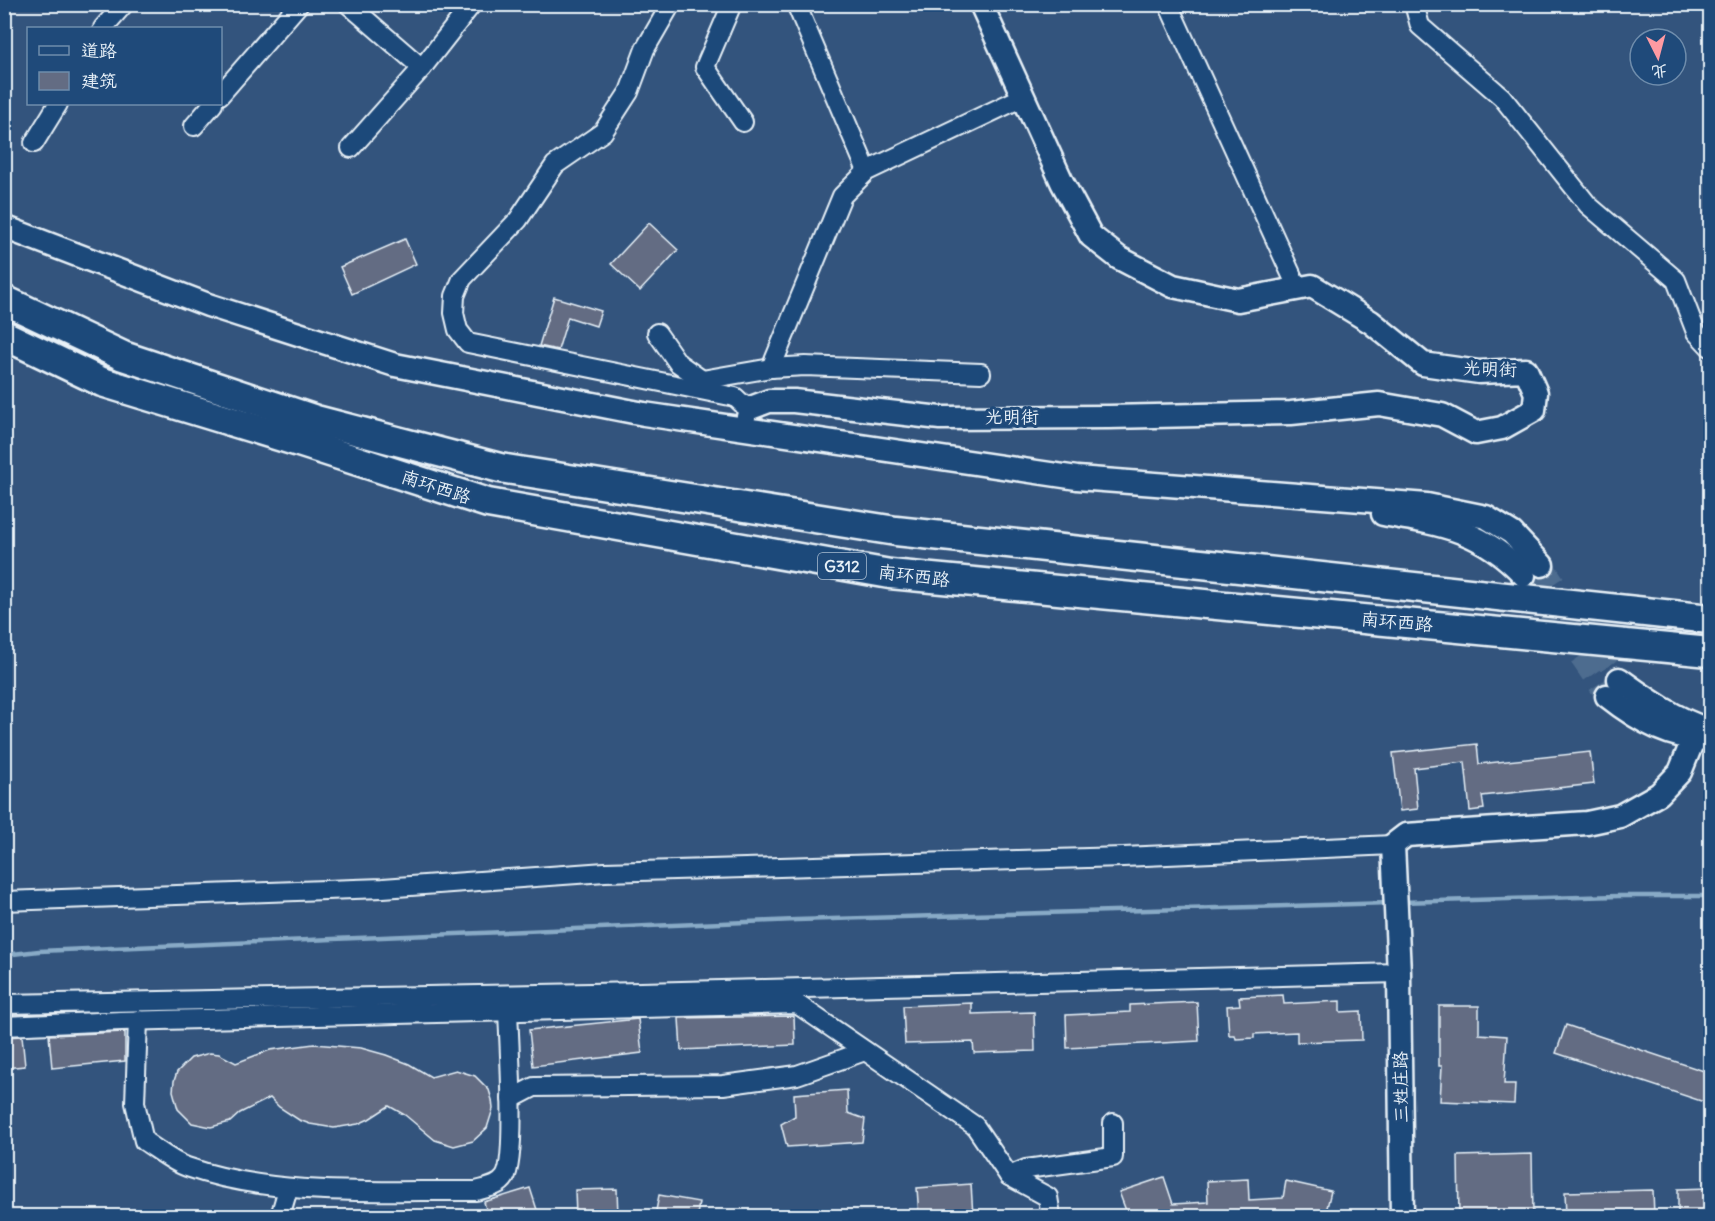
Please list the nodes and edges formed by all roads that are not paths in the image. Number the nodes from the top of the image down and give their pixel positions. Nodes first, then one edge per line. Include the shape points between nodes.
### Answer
1 (124, 4) edge
2 (298, 4) edge
3 (348, 4) edge
4 (472, 4) edge
5 (671, 4) edge
6 (732, 4) edge
7 (796, 4) edge
8 (981, 4) edge
9 (1168, 4) edge
10 (1414, 4) edge
11 (104, 27) edge
12 (422, 68) junction
13 (222, 93) edge
14 (1023, 97) junction
15 (57, 105) edge
16 (212, 105) edge
17 (743, 122) dead end
18 (194, 126) dead end
19 (34, 142) dead end
20 (351, 148) dead end
21 (867, 171) junction
22 (4, 227) edge
23 (1298, 289) junction
24 (4, 300) edge
25 (657, 333) dead end
26 (4, 335) edge
27 (1710, 346) edge
28 (771, 368) junction
29 (981, 373) dead end
30 (701, 384) junction
31 (745, 419) junction
32 (1533, 570) tunnel mouth
33 (1710, 619) edge
34 (1710, 652) edge
35 (1613, 688) tunnel mouth
36 (1702, 734) edge
37 (1394, 852) junction
38 (4, 901) edge
39 (1398, 965) junction
40 (4, 1004) edge
41 (507, 1011) junction
42 (138, 1020) junction
43 (4, 1026) edge
44 (865, 1051) junction
45 (511, 1099) junction
46 (1113, 1123) dead end
47 (1009, 1176) junction
48 (288, 1189) junction
49 (280, 1216) edge
50 (1051, 1216) edge
51 (1402, 1216) edge

1 - 11 street
2 - 13 street
3 - 12 street
4 - 12 street
5 - 30 street via 645,49 629,92 603,132 555,165 518,220 462,279 455,296 454,314 468,343
6 - 17 street via 705,67
7 - 21 street
8 - 14 street, 光明街
9 - 23 street
10 - 27 street via 1420,26 1502,97 1588,205 1676,280 1696,332
12 - 20 street
14 - 21 street
14 - 23 street, 光明街 via 1091,236 1119,258 1173,286 1238,300
15 - 19 street
16 - 18 street
21 - 28 street via 842,196
22 - 31 street via 208,304 395,365 644,414
23 - 31 street, 光明街 via 1312,286 1371,322 1423,364 1479,372 1526,370 1536,393 1534,410 1502,428 1476,433 1442,415 1379,404 1291,413 940,418 794,401 768,402
24 - 33 highway, 南环西路 / G312 via 123,356 316,420 500,468 896,531
25 - 30 street via 678,363
26 - 34 highway, 南环西路 / G312 via 102,382 488,503 890,574
28 - 29 street
28 - 30 street
30 - 31 street via 735,396
31 - 32 street via 1077,478 1427,504 1486,517 1512,534
35 - 36 street via 1658,707
36 - 37 street via 1680,772 1659,794 1620,816 1587,822 1406,835
37 - 38 street via 605,872 383,888
37 - 39 street, 三姓庄路
39 - 40 street via 641,992
39 - 51 street, 三姓庄路
41 - 42 street
41 - 44 street via 797,1004
41 - 45 street
42 - 43 street
42 - 48 street via 135,1103 144,1141 184,1166
44 - 45 street via 797,1075 723,1084 534,1087
44 - 47 street via 975,1126
45 - 48 street via 510,1167 504,1179 493,1187 476,1191
46 - 47 street via 1113,1157 1026,1169
47 - 50 street via 1048,1197
48 - 49 street

